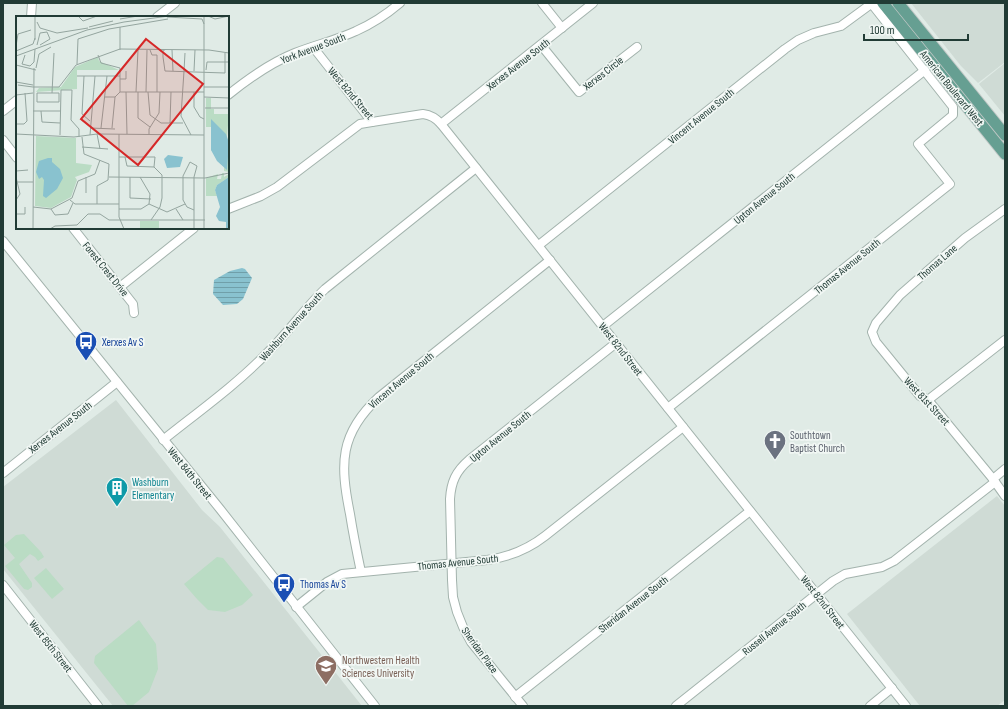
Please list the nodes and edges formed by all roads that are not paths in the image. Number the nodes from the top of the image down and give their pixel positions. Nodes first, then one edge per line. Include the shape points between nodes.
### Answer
1 (32, 3) edge
2 (174, 3) edge
3 (400, 3) edge
4 (542, 3) edge
5 (594, 3) edge
6 (871, 3) edge
7 (883, 3) edge
8 (898, 3) edge
9 (32, 16) edge
10 (158, 16) edge
11 (562, 28) junction
12 (541, 45) junction
13 (313, 47) junction
14 (637, 47) dead end
15 (924, 70) junction
16 (229, 94) edge
17 (16, 101) edge
18 (978, 102) junction
19 (969, 109) junction
20 (3, 111) edge
21 (372, 122) junction
22 (441, 124) junction
23 (1005, 135) edge
24 (3, 140) edge
25 (1005, 154) edge
26 (16, 157) edge
27 (476, 168) junction
28 (1005, 208) edge
29 (229, 209) edge
30 (74, 229) edge
31 (193, 229) edge
32 (3, 241) edge
33 (539, 245) junction
34 (550, 260) junction
35 (120, 287) junction
36 (134, 312) dead end
37 (876, 323) joint
38 (603, 326) junction
39 (1005, 340) edge
40 (616, 343) junction
41 (117, 382) junction
42 (928, 400) junction
43 (668, 408) junction
44 (683, 426) junction
45 (163, 440) junction
46 (1005, 469) edge
47 (3, 473) edge
48 (994, 480) junction
49 (1005, 496) edge
50 (750, 510) junction
51 (452, 563) junction
52 (361, 572) junction
53 (3, 585) edge
54 (817, 594) junction
55 (296, 606) junction
56 (892, 688) junction
57 (515, 697) junction
58 (98, 706) edge
59 (375, 706) edge
60 (523, 706) edge
61 (676, 706) edge
62 (870, 706) edge
63 (906, 706) edge

1 - 9 street
2 - 10 street
3 - 13 street, York Avenue South via 356,32
4 - 11 street
5 - 11 street, Xerxes Avenue South
6 - 15 street
6 - 33 street, Vincent Avenue South via 841,26 814,33 785,49
7 - 19 main road, American Boulevard West
8 - 18 main road, American Boulevard West
11 - 12 street, Xerxes Avenue South
12 - 14 street, Xerxes Circle via 579,92
12 - 22 street, Xerxes Avenue South
13 - 16 street, York Avenue South via 261,70
13 - 21 street, West 82nd Street
15 - 38 street, Upton Avenue South
15 - 43 street, Thomas Avenue South via 953,107 953,115 918,144 950,184
17 - 20 street
18 - 19 main road
18 - 23 main road, American Boulevard West
19 - 25 main road, American Boulevard West
21 - 22 street, West 82nd Street via 423,114 430,115
21 - 29 street via 360,124 277,187
22 - 27 street, West 82nd Street
24 - 26 street
27 - 33 street, West 82nd Street
27 - 45 street, Washburn Avenue South via 325,289 253,367
28 - 37 street, Thomas Lane via 965,238 900,295
30 - 35 street, Forest Crest Drive
31 - 35 street
32 - 41 street, West 84th Street
33 - 34 street, West 82nd Street
34 - 38 street, West 82nd Street
34 - 52 street, Vincent Avenue South via 379,396 356,422 344,453 343,470
35 - 36 street, Forest Crest Drive via 133,304
37 - 42 street, West 81st Street via 872,332 876,342 920,396
38 - 40 street, West 82nd Street
39 - 42 street
40 - 43 street, West 82nd Street
40 - 51 street, Upton Avenue South via 461,468 454,478 450,493
41 - 45 street, West 84th Street
41 - 47 street, Xerxes Avenue South
42 - 48 street, West 81st Street
43 - 44 street, West 82nd Street
44 - 50 street, West 82nd Street
44 - 51 street, Thomas Avenue South via 532,546 502,558
45 - 55 street, West 84th Street
46 - 48 street, Russell Avenue South
48 - 49 street, West 81st Street
48 - 54 street, Russell Avenue South via 894,561 882,567 845,574
50 - 54 street, West 82nd Street
50 - 57 street, Sheridan Avenue South
51 - 52 street, Thomas Avenue South
51 - 57 street, Sheridan Place via 453,597 463,628 471,642
52 - 55 street, Thomas Avenue South via 334,577
53 - 58 street, West 85th Street
54 - 56 street, West 82nd Street
54 - 61 street, Russell Avenue South
55 - 59 street, West 84th Street
56 - 62 street
56 - 63 street, West 82nd Street
57 - 60 street, Sheridan Place

